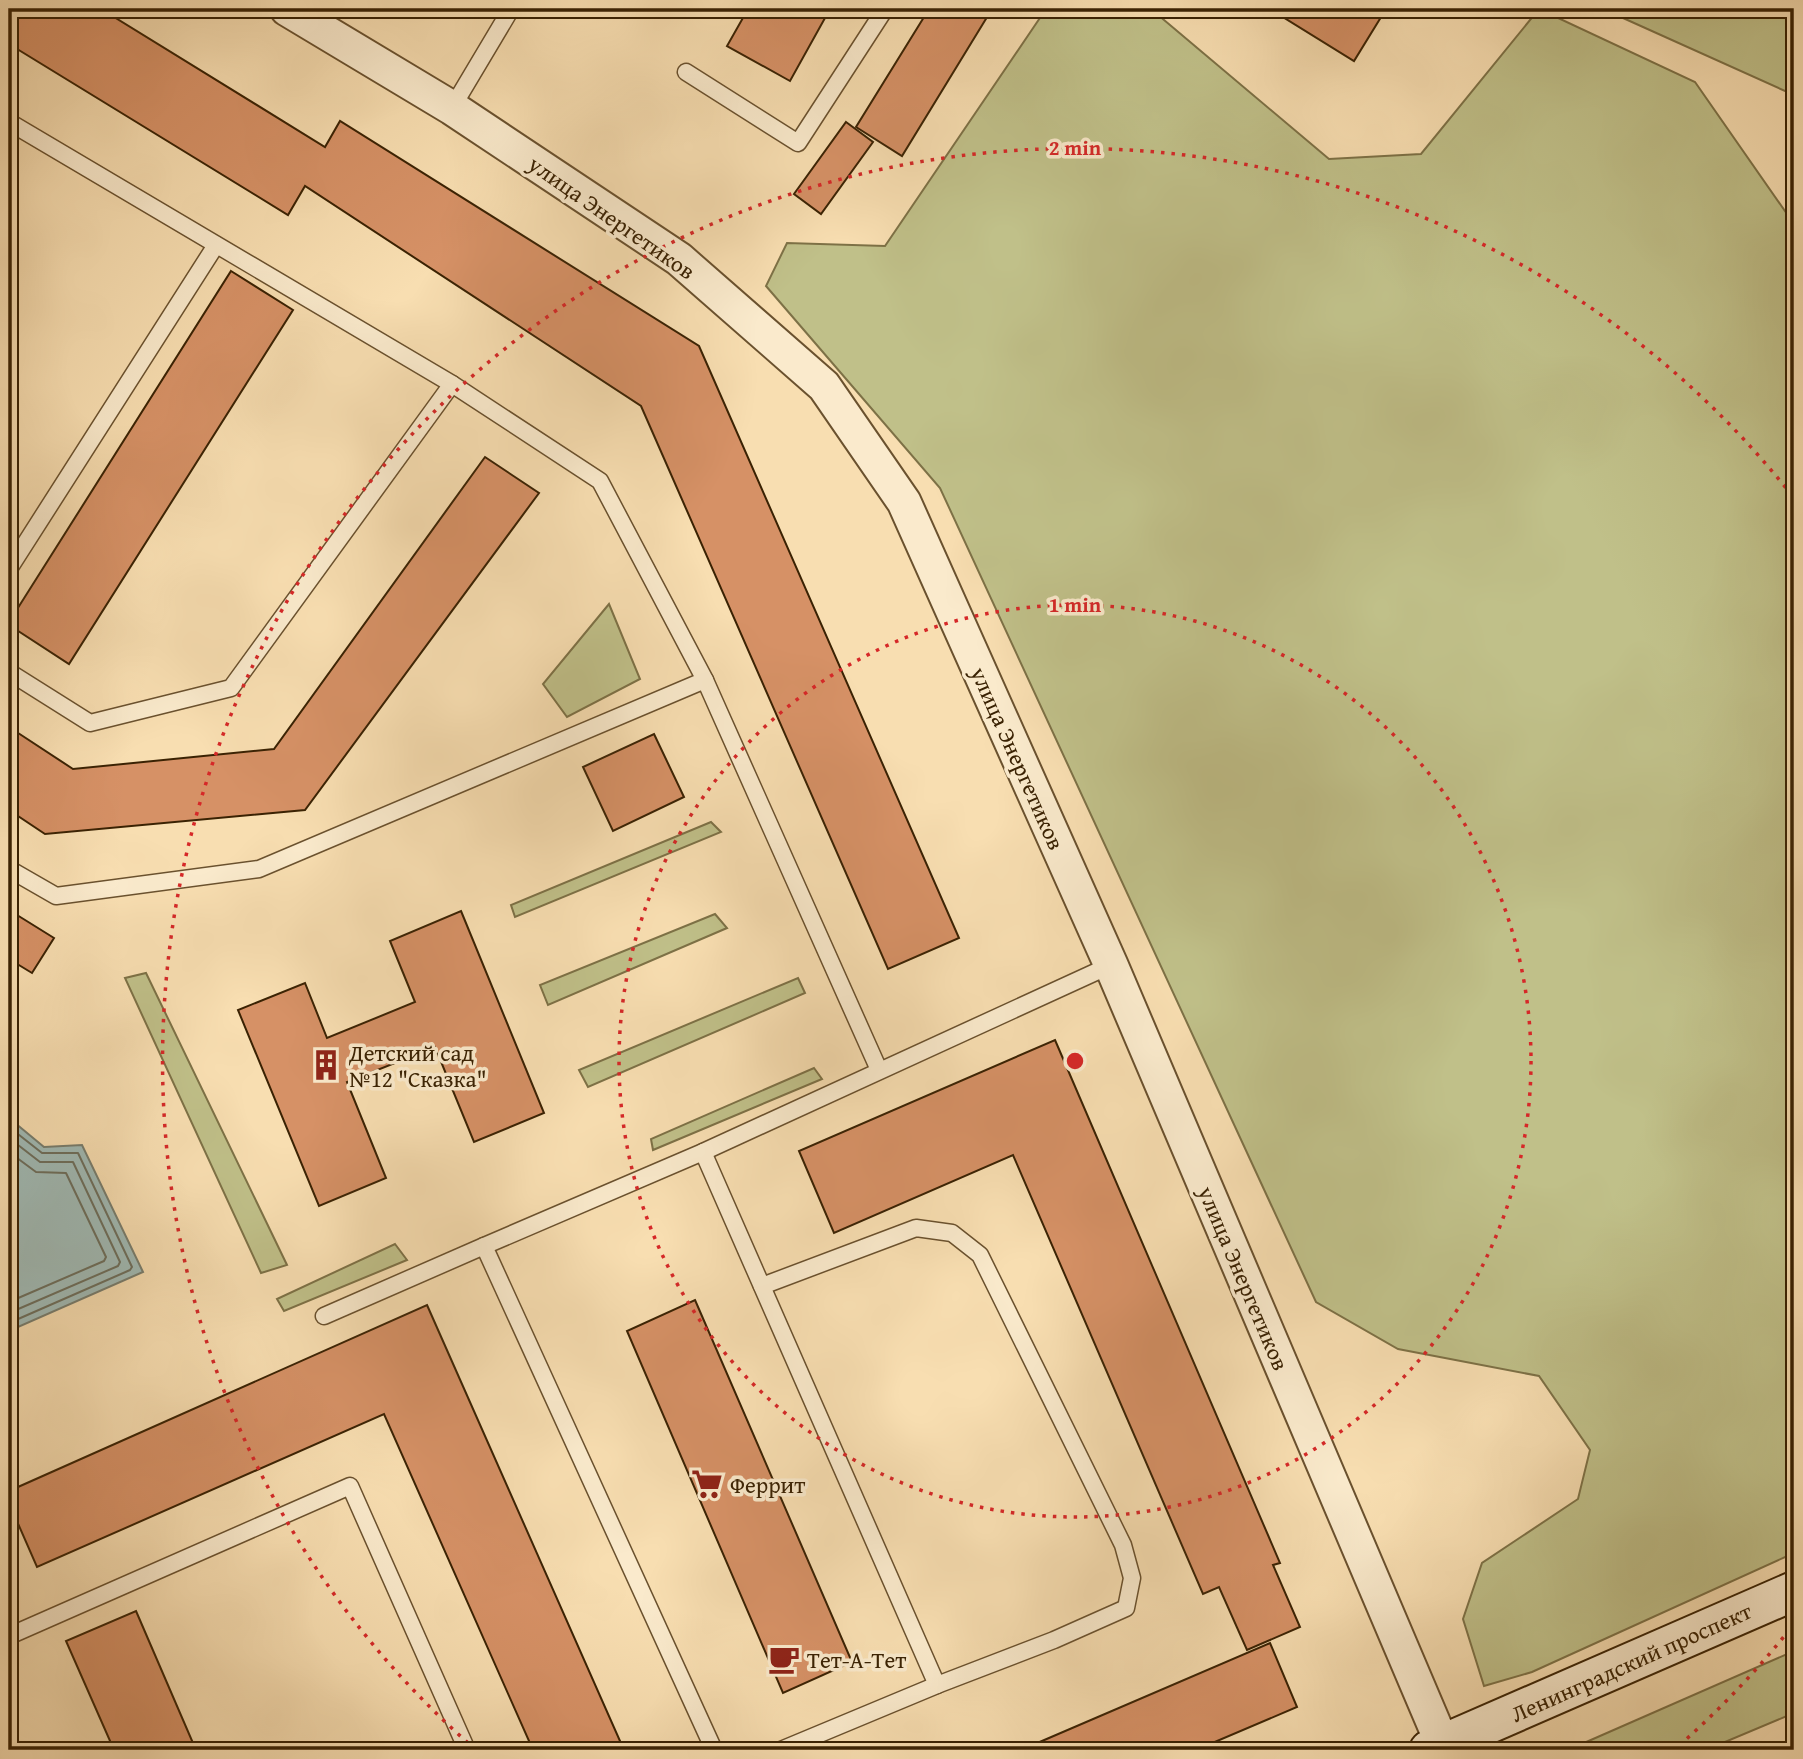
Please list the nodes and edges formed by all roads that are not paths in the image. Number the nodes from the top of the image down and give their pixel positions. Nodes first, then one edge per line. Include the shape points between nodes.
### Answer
1 (287, 9) edge
2 (511, 9) edge
3 (885, 9) edge
4 (686, 72) dead end
5 (452, 108) junction
6 (9, 122) edge
7 (216, 245) junction
8 (452, 384) junction
9 (9, 569) edge
10 (9, 671) edge
11 (705, 680) junction
12 (9, 869) edge
13 (1111, 965) junction
14 (879, 1070) junction
15 (703, 1152) junction
16 (484, 1246) junction
17 (762, 1286) junction
18 (324, 1316) dead end
19 (1794, 1591) edge
20 (9, 1636) edge
21 (937, 1685) junction
22 (1439, 1748) edge
23 (467, 1750) edge
24 (714, 1750) edge
25 (780, 1750) edge

1 - 5 street, улица Энергетиков
2 - 5 lane
3 - 4 lane via 798,143
5 - 13 street, улица Энергетиков via 679,259 824,386 904,502
6 - 7 lane
7 - 8 lane
7 - 9 lane
8 - 10 lane via 230,688 90,723
8 - 11 lane via 600,481
11 - 12 lane via 259,869 56,896
11 - 14 lane
13 - 14 lane
13 - 22 street, улица Энергетиков
14 - 15 lane
15 - 16 lane
15 - 17 lane
16 - 18 lane
16 - 24 lane
17 - 21 lane
17 - 21 lane via 916,1228 952,1233 980,1255 1123,1545 1132,1578 1126,1608
19 - 22 street, Ленинградский проспект
20 - 23 lane via 350,1486
21 - 25 lane

